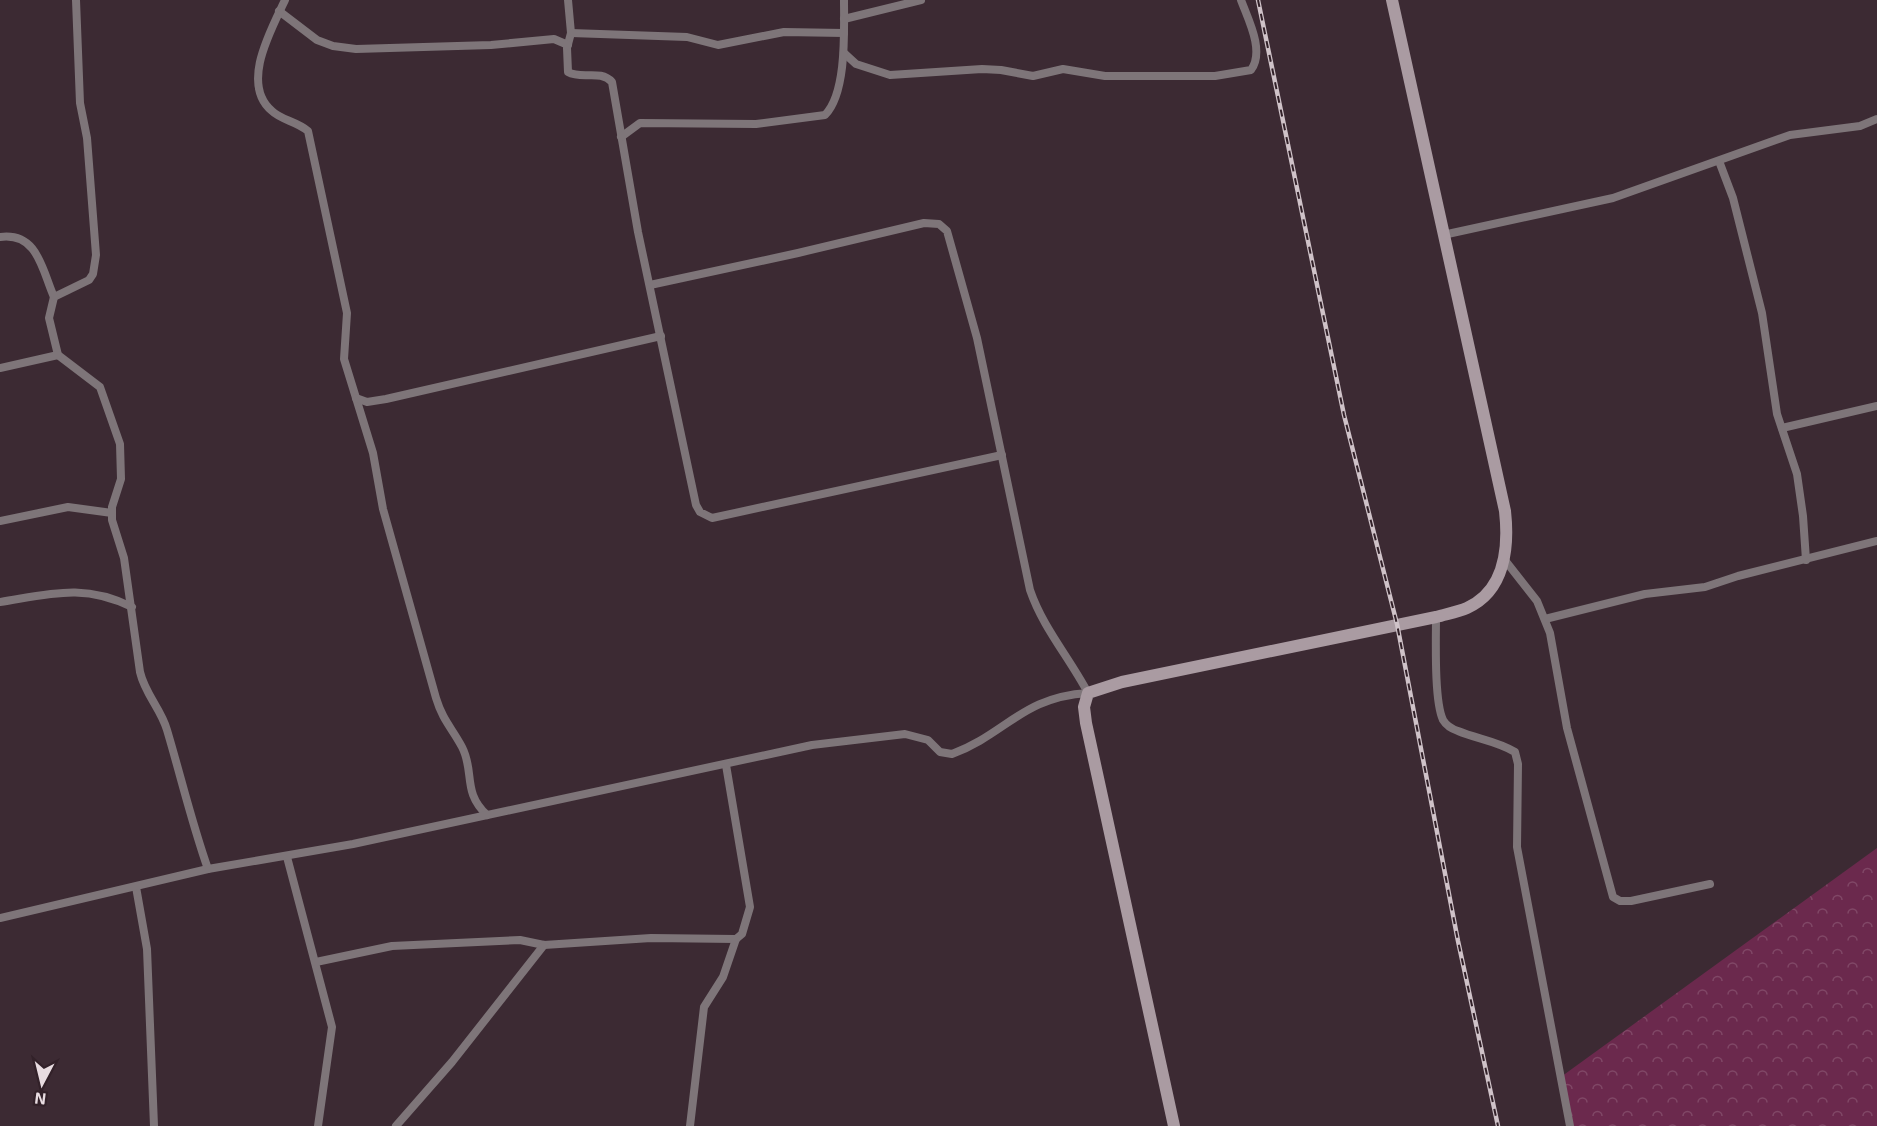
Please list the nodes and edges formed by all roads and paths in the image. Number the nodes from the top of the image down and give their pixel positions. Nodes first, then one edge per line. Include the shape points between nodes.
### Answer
1 (76, 0) edge
2 (285, 0) edge
3 (568, 0) edge
4 (844, 0) edge
5 (921, 0) edge
6 (1241, 0) edge
7 (1392, 0) edge
8 (279, 11) junction
9 (844, 19) junction
10 (571, 33) junction
11 (844, 33) junction
12 (568, 45) junction
13 (844, 53) junction
14 (1877, 119) edge
15 (621, 137) junction
16 (1719, 161) junction
17 (1443, 235) junction
18 (0, 237) edge
19 (650, 285) junction
20 (54, 297) junction
21 (661, 336) junction
22 (58, 355) junction
23 (0, 368) edge
24 (356, 398) junction
25 (1877, 406) edge
26 (1782, 428) junction
27 (1002, 455) junction
28 (112, 513) junction
29 (0, 521) edge
30 (1877, 541) edge
31 (1504, 559) junction
32 (1806, 560) junction
33 (0, 602) edge
34 (132, 607) junction
35 (1436, 617) junction
36 (1545, 619) junction
37 (1088, 693) junction
38 (726, 765) junction
39 (487, 815) junction
40 (287, 857) junction
41 (208, 869) junction
42 (1710, 884) dead end
43 (136, 887) junction
44 (0, 918) edge
45 (736, 939) junction
46 (544, 945) junction
47 (316, 962) junction
48 (154, 1126) edge
49 (318, 1126) edge
50 (396, 1126) edge
51 (690, 1126) edge
52 (1174, 1126) edge
53 (1570, 1126) edge

1 - 20 street via 80,103 89,159 96,264 89,280
2 - 8 street
3 - 10 street
4 - 9 street
5 - 9 street
6 - 13 street via 1256,48 1254,66 1251,70 1215,76 1127,77 1063,69 1033,76 1002,69 890,75 856,64
7 - 17 street
8 - 12 street via 316,40 344,48 490,45 554,39
8 - 24 street via 256,70 257,82 272,112 298,122 308,131 345,300 344,359
9 - 11 street
10 - 11 street via 687,37 718,45 784,32
10 - 12 street
11 - 13 street
12 - 15 street via 568,72 603,75 612,82
13 - 15 street via 842,72 825,115 756,124 640,123
14 - 16 street via 1860,126 1790,135
15 - 19 street
16 - 17 street via 1613,198
16 - 26 street via 1733,198 1762,314
17 - 31 street via 1505,511 1508,532
18 - 20 street via 20,238 29,243
19 - 21 street
19 - 27 street via 924,223 939,224 947,231 977,338
20 - 22 street via 49,318
21 - 24 street via 386,399 367,402
21 - 27 street via 696,505 706,516 712,518
22 - 23 street
22 - 28 street via 100,387 114,422 122,461
24 - 39 street via 436,698 444,721 465,754 472,796
25 - 26 street
26 - 32 street via 1797,474
27 - 37 street via 1036,608
28 - 29 street via 68,507
28 - 34 street
30 - 32 street
31 - 35 street via 1496,582 1483,598 1467,608
31 - 36 street via 1537,601
32 - 36 street via 1705,587 1645,594
33 - 34 street via 75,590 105,595
34 - 41 street via 144,690 167,728
35 - 37 street via 1122,682
35 - 53 street via 1442,719 1458,732 1506,747 1515,753 1518,764 1517,847
36 - 42 street via 1568,728 1613,897 1631,901
37 - 38 street via 1063,694 1035,704 952,754 940,752 928,740 905,734 812,745
37 - 52 street via 1084,707 1086,723
38 - 39 street
38 - 45 street via 750,907 742,934
39 - 40 street
40 - 41 street
40 - 47 street
41 - 43 street
43 - 44 street
43 - 48 street via 147,949
45 - 46 street via 651,938
45 - 51 street via 723,978 704,1007
46 - 47 street via 520,940 393,946
46 - 50 street
47 - 49 street via 332,1027

